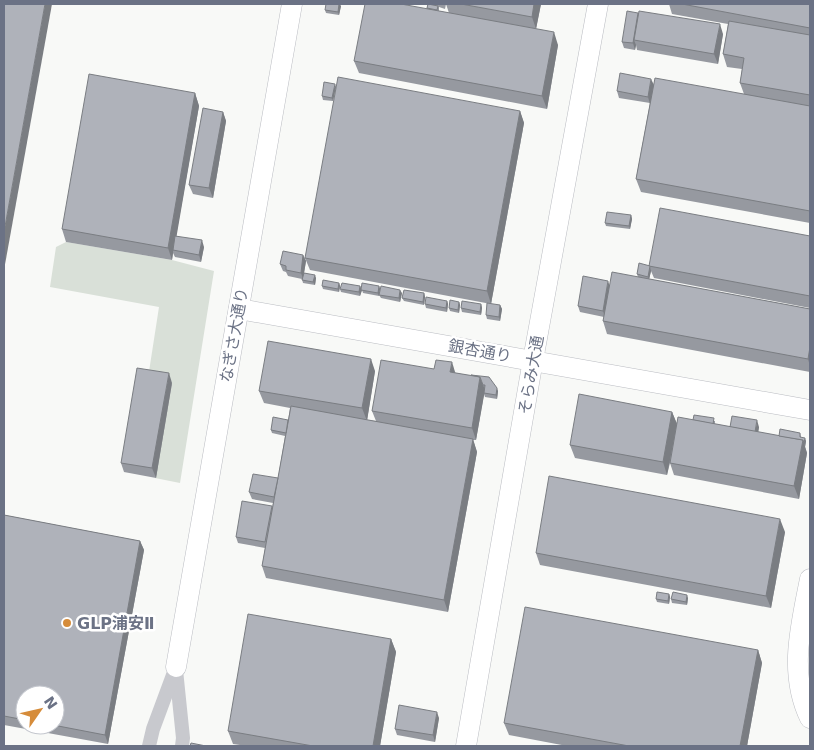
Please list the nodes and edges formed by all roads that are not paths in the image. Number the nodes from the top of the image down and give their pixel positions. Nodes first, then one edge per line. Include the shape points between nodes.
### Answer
1 (292, 4) edge
2 (598, 4) edge
3 (239, 308) junction
4 (533, 360) junction
5 (810, 410) edge
6 (810, 578) edge
7 (176, 667) junction
8 (810, 718) edge
9 (149, 746) edge
10 (182, 746) edge
11 (466, 746) edge

1 - 3 street, なぎさ大通り
2 - 4 street, そらみ大通
3 - 4 street, 銀杏通り
3 - 7 street, なぎさ大通り
4 - 5 street, 銀杏通り
4 - 11 street, そらみ大通
6 - 8 street via 797,661 799,684
7 - 9 street
7 - 10 street

